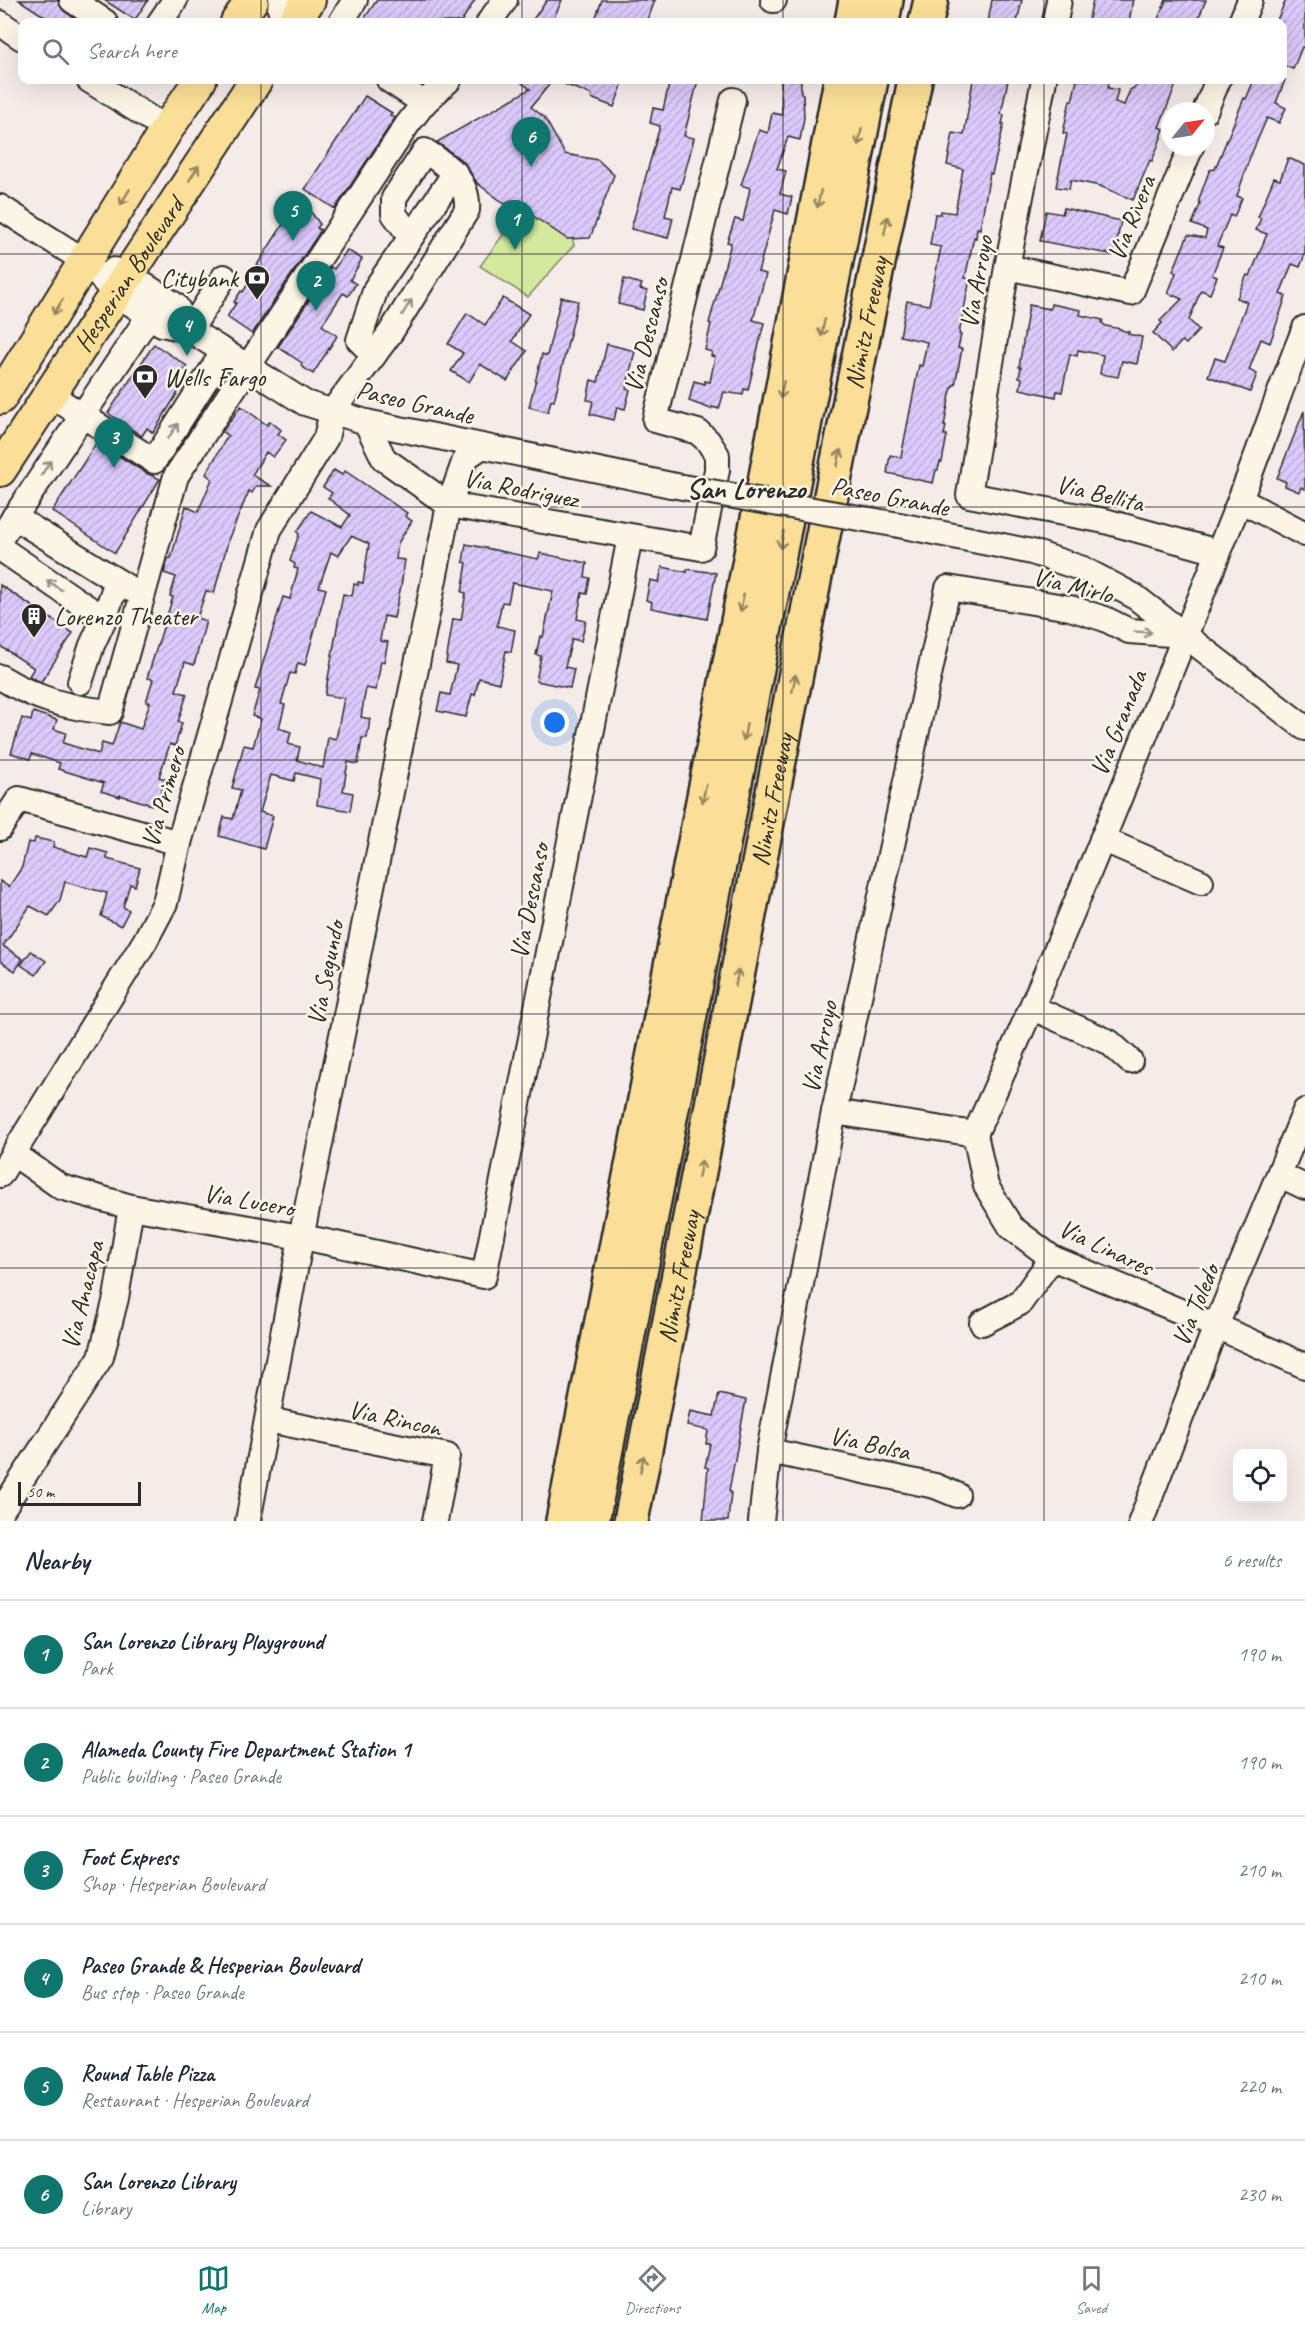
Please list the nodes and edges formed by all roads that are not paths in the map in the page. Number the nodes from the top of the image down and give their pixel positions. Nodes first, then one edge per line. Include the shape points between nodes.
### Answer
1 (72, 0) edge
2 (175, 0) edge
3 (252, 0) edge
4 (355, 0) edge
5 (505, 0) edge
6 (856, 0) edge
7 (886, 0) edge
8 (931, 0) edge
9 (1059, 0) edge
10 (1250, 0) edge
11 (99, 18) edge
12 (163, 18) edge
13 (240, 18) edge
14 (344, 18) edge
15 (492, 18) edge
16 (853, 18) edge
17 (883, 18) edge
18 (927, 18) edge
19 (1056, 18) edge
20 (1243, 18) edge
21 (0, 23) edge
22 (18, 35) edge
23 (95, 84) edge
24 (195, 84) edge
25 (253, 84) edge
26 (394, 84) edge
27 (445, 84) edge
28 (840, 84) edge
29 (870, 84) edge
30 (914, 84) edge
31 (1043, 84) edge
32 (1216, 84) edge
33 (733, 100) dead end
34 (1209, 102) edge
35 (424, 103) junction
36 (167, 129) junction
37 (1187, 156) edge
38 (455, 173) junction
39 (0, 207) edge
40 (411, 237) junction
41 (86, 262) junction
42 (1007, 267) junction
43 (224, 277) dead end
44 (121, 284) junction
45 (149, 316) junction
46 (190, 330) junction
47 (1303, 339) edge
48 (224, 351) junction
49 (374, 355) junction
50 (249, 367) junction
51 (49, 394) junction
52 (0, 398) edge
53 (332, 412) junction
54 (81, 415) junction
55 (366, 422) junction
56 (481, 447) junction
57 (154, 461) junction
58 (0, 470) edge
59 (176, 476) junction
60 (969, 495) joint
61 (1240, 500) junction
62 (449, 505) junction
63 (14, 518) junction
64 (1305, 534) edge
65 (630, 537) junction
66 (0, 539) edge
67 (0, 548) edge
68 (701, 548) joint
69 (1218, 552) junction
70 (117, 582) junction
71 (948, 588) joint
72 (142, 596) junction
73 (104, 619) junction
74 (1184, 635) junction
75 (0, 677) edge
76 (80, 682) dead end
77 (1305, 728) edge
78 (0, 828) edge
79 (1102, 839) junction
80 (179, 843) junction
81 (1201, 882) dead end
82 (1033, 1008) junction
83 (1130, 1061) dead end
84 (1305, 1111) edge
85 (834, 1112) junction
86 (975, 1134) junction
87 (14, 1154) junction
88 (0, 1175) edge
89 (1280, 1175) junction
90 (1305, 1187) edge
91 (131, 1207) junction
92 (301, 1238) junction
93 (1052, 1258) junction
94 (484, 1276) joint
95 (982, 1323) dead end
96 (1216, 1326) junction
97 (1305, 1366) edge
98 (268, 1420) junction
99 (769, 1451) junction
100 (957, 1495) dead end
101 (0, 1513) edge
102 (248, 1521) edge
103 (435, 1521) edge
104 (563, 1521) edge
105 (592, 1521) edge
106 (631, 1521) edge
107 (761, 1521) edge
108 (1141, 1521) edge

1 - 11 street
2 - 12 street
3 - 13 main road
4 - 14 street
5 - 15 street
6 - 16 highway
7 - 17 highway
8 - 18 highway
9 - 19 street
10 - 20 street
21 - 22 street
23 - 36 street
24 - 36 main road, Hesperian Boulevard
44 -> 25 main road, Hesperian Boulevard
26 - 35 street
27 - 35 street
28 -> 104 highway
29 -> 105 highway
106 -> 30 highway, Nimitz Freeway
31 - 42 street, Via Arroyo
32 - 34 street
33 - 68 street, Via Descanso via 655,420 698,432 717,455
35 - 50 street
36 -> 41 main road, Hesperian Boulevard
37 - 42 street, Via Rivera via 1131,293
38 - 40 street
38 - 40 street via 425,151 394,198 394,214
49 -> 38 street via 467,210 468,199
39 - 41 street, Paseo Grande
40 - 49 street via 376,288 359,340
41 - 44 street, Paseo Grande
41 -> 52 main road, Hesperian Boulevard
42 - 60 street, Via Arroyo
43 - 46 street
44 - 45 street, Paseo Grande
44 - 46 street, Paseo Grande via 175,305
44 - 51 main road, Hesperian Boulevard
45 - 46 street, Paseo Grande via 162,324
45 - 54 street
46 - 48 street, Paseo Grande
47 - 61 street, Via Granada
48 - 50 street, Paseo Grande
57 -> 48 street
49 - 53 street
50 - 53 street, Paseo Grande via 305,403
50 - 59 street
51 - 54 street
51 - 58 main road, Hesperian Boulevard
53 - 55 street, Paseo Grande
53 - 80 street, Via Primero via 326,438 269,530
54 - 57 street
63 -> 54 street
55 - 56 street, Paseo Grande
55 - 62 street, Via Rodriguez via 384,459
56 - 62 street, Via Segundo via 466,457
56 - 74 street, Paseo Grande, bridge via 1032,552 1083,569 1134,596
57 - 59 street
59 - 72 street
60 - 69 street, Via Bellita via 1105,521
61 - 64 street
61 - 69 street, Via Granada
62 - 65 street, Via Rodriguez
62 - 92 street, Via Segundo
63 - 66 street
63 - 70 street
65 - 68 street, Via Rodriguez
65 - 94 street, Via Descanso
73 -> 67 street
69 - 74 street, Via Granada
70 - 72 street
70 - 73 street
71 -> 74 street, Via Mirlo via 1070,608 1129,631
71 - 85 street, Via Arroyo
72 - 75 street via 110,712 78,709 26,692
73 - 76 street
74 - 77 street, Paseo Grande
74 - 79 street, Via Granada
78 - 80 street via 19,799
79 - 81 street
79 - 82 street, Via Granada
80 - 87 street, Via Primero via 165,903 145,941
82 - 83 street via 1109,1042
82 - 86 street, Via Granada
84 - 89 street, Via Toledo
85 - 86 street
85 - 99 street, Via Arroyo
86 - 93 street, Via Linares via 986,1186 1011,1227
87 - 88 street, Via Primero
87 - 91 street, Via Lucero via 61,1186
89 - 90 street
89 - 96 street, Via Toledo
91 - 92 street, Via Lucero
91 - 101 street, Via Anacapa via 116,1298 101,1357
92 - 94 street, Via Lucero
92 - 98 street, Via Segundo
93 - 95 street via 1020,1303
93 - 96 street, Via Linares
96 - 97 street, Via Linares
96 - 108 street, Via Toledo
98 - 102 street, Via Segundo
98 - 103 street, Via Rincon via 447,1456
99 - 100 street, Via Bolsa via 935,1486
99 - 107 street, Via Arroyo

